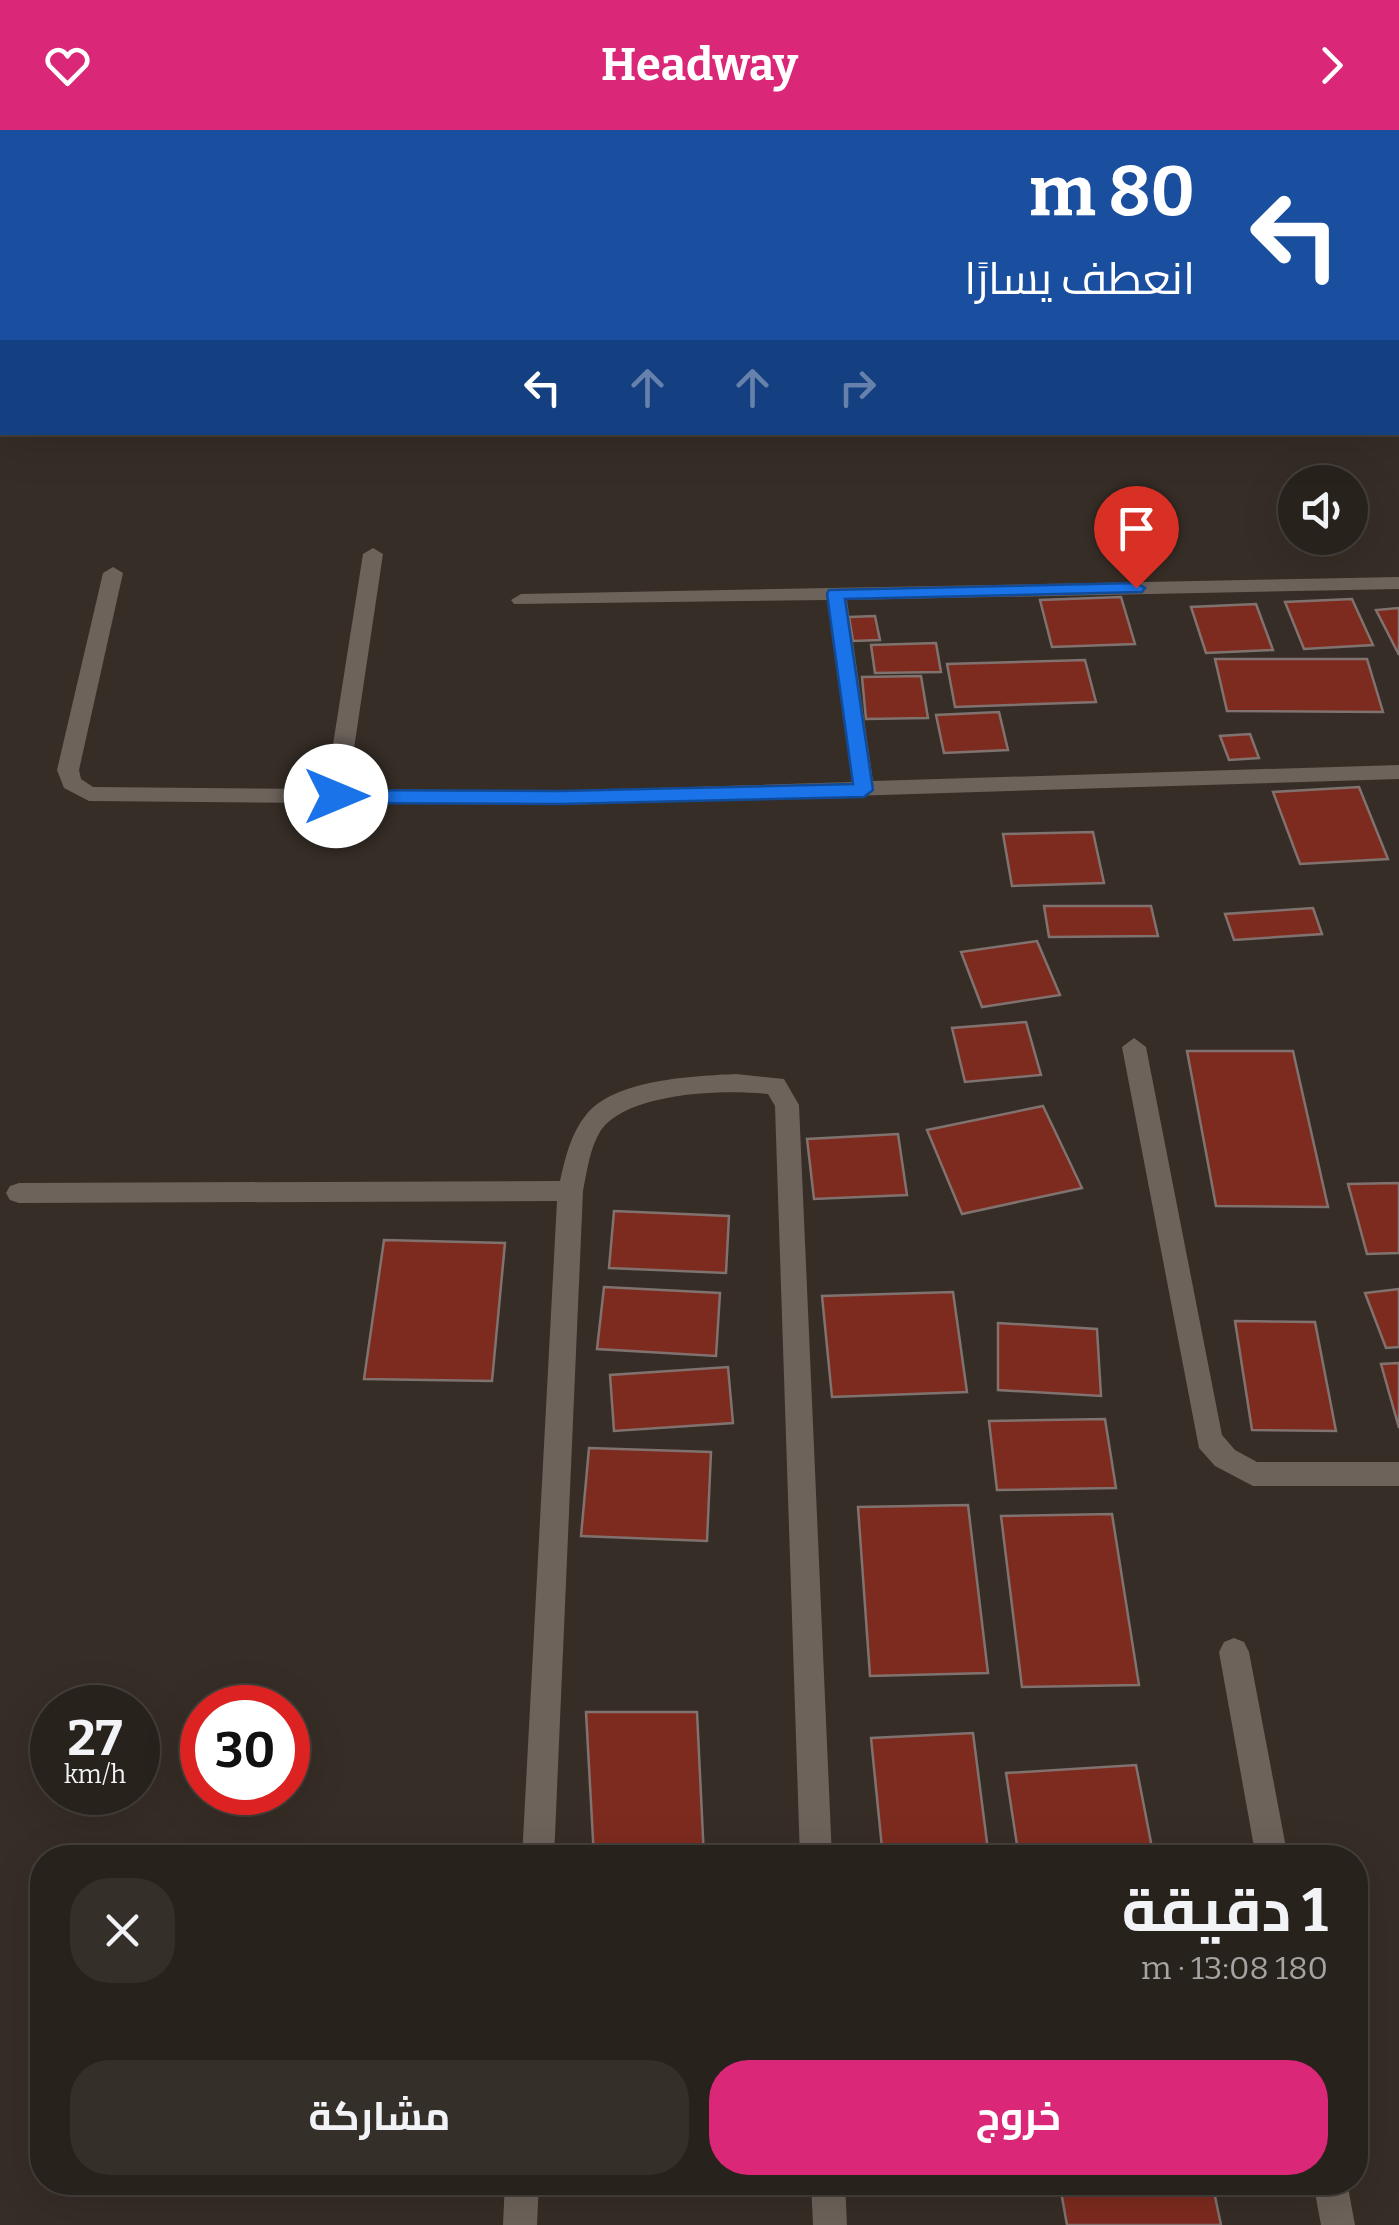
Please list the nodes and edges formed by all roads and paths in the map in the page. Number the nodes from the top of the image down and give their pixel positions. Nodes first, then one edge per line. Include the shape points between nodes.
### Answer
1 (373, 554) dead end
2 (113, 573) dead end
3 (1399, 583) edge
4 (836, 594) junction
5 (522, 600) dead end
6 (1399, 772) edge
7 (864, 790) junction
8 (336, 796) junction
9 (1134, 1047) dead end
10 (570, 1191) junction
11 (19, 1193) dead end
12 (1399, 1474) edge
13 (1234, 1652) dead end
14 (539, 1845) edge
15 (816, 1845) edge
16 (1270, 1845) edge
17 (521, 2195) edge
18 (829, 2195) edge
19 (1332, 2195) edge
20 (520, 2225) edge
21 (830, 2225) edge
22 (1338, 2225) edge

1 - 8 street
2 - 8 street via 68,770 72,783 89,794
3 - 4 street
4 - 5 street
4 - 7 street
6 - 7 street
7 - 8 street
9 - 12 street via 1208,1440 1254,1474
10 - 11 street
10 - 14 street
10 - 15 street via 585,1134 602,1112 630,1098 750,1081 775,1086 788,1105
13 - 16 street
17 - 20 street
18 - 21 street
19 - 22 street

